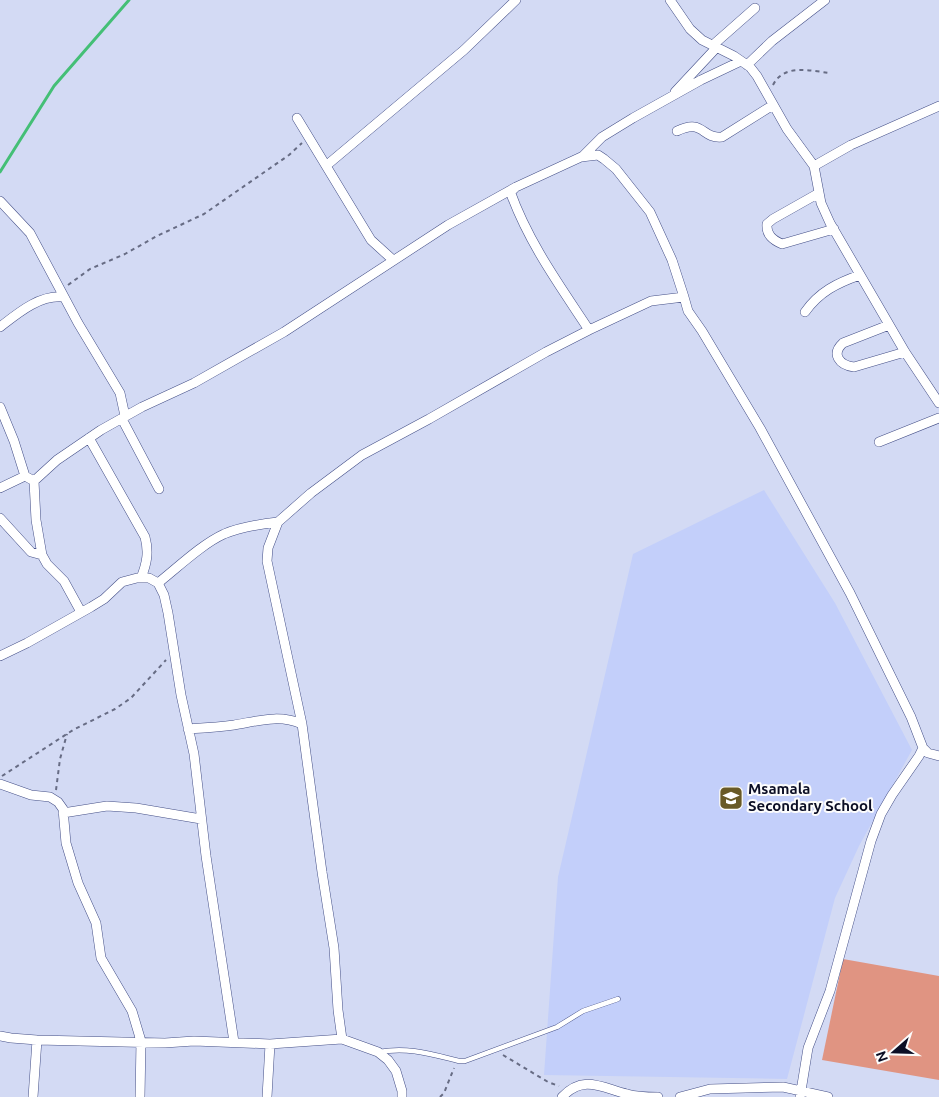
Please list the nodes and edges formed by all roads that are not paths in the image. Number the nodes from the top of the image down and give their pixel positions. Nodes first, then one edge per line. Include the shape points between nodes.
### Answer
1 (516, 0) edge
2 (670, 0) edge
3 (825, 0) edge
4 (755, 8) dead end
5 (715, 46) junction
6 (744, 63) junction
7 (671, 96) junction
8 (773, 105) junction
9 (939, 106) edge
10 (297, 118) dead end
11 (677, 132) dead end
12 (582, 158) junction
13 (327, 165) junction
14 (814, 166) junction
15 (516, 187) junction
16 (819, 193) junction
17 (0, 201) edge
18 (834, 229) junction
19 (393, 260) junction
20 (860, 275) junction
21 (62, 294) junction
22 (684, 298) junction
23 (805, 312) dead end
24 (889, 325) junction
25 (0, 328) edge
26 (589, 330) junction
27 (905, 352) junction
28 (939, 403) edge
29 (0, 407) edge
30 (124, 418) junction
31 (939, 418) edge
32 (89, 438) junction
33 (879, 442) dead end
34 (25, 476) junction
35 (34, 481) junction
36 (0, 488) edge
37 (159, 489) dead end
38 (0, 518) edge
39 (278, 522) junction
40 (42, 555) junction
41 (141, 578) junction
42 (158, 583) junction
43 (81, 612) junction
44 (0, 656) edge
45 (302, 724) junction
46 (188, 728) junction
47 (923, 748) junction
48 (939, 756) edge
49 (0, 784) edge
50 (63, 813) junction
51 (201, 819) junction
52 (618, 999) dead end
53 (0, 1036) edge
54 (342, 1039) junction
55 (37, 1040) junction
56 (141, 1042) junction
57 (234, 1042) junction
58 (270, 1044) junction
59 (378, 1052) junction
60 (800, 1094) edge
61 (33, 1097) edge
62 (140, 1097) edge
63 (267, 1097) edge
64 (402, 1097) edge
65 (562, 1097) edge
66 (658, 1097) edge
67 (680, 1097) edge
68 (828, 1097) edge

1 - 13 street via 464,50
2 - 5 street via 690,29
3 - 6 street
4 - 5 street
5 - 6 street
5 - 7 street
6 - 7 street
6 - 8 street via 757,76
7 - 12 street via 602,137
8 - 11 street via 722,137 715,138 694,126
8 - 14 street
9 - 14 street
10 - 13 street
12 - 15 street
12 - 22 street via 598,155 604,159 616,169 650,212 672,260
13 - 19 street via 371,240
14 - 16 street
15 - 19 street
15 - 26 street via 510,192 518,214
16 - 18 street
16 - 18 street via 773,219 766,230 782,244
17 - 21 street via 30,233
18 - 20 street
19 - 30 street via 284,332
20 - 23 street via 824,291
20 - 24 street
21 - 25 street via 20,311
21 - 30 street via 120,393
22 - 26 street via 651,302
22 - 47 street via 688,311 760,428 850,593
24 - 27 street
24 - 27 street via 843,343 837,355 842,363 854,367
26 - 39 street via 362,455
27 - 28 street
29 - 34 street
30 - 32 street
30 - 37 street
31 - 33 street
32 - 35 street
32 - 41 street via 145,537 147,563
34 - 35 street
34 - 36 street
35 - 40 street
38 - 40 street via 31,552
39 - 42 street via 223,534
39 - 45 street via 267,560
40 - 43 street via 64,581
41 - 42 street
41 - 43 street via 122,582 104,599
42 - 46 street via 164,595
43 - 44 street
45 - 46 street via 292,719 276,718 211,728
45 - 54 street via 334,948
46 - 51 street
47 - 48 street
47 - 60 street via 881,814 871,841 830,991 808,1048
49 - 50 street via 31,795 50,797 58,802
50 - 51 street via 107,806
50 - 56 street via 66,843 78,883 96,923 101,958 132,1011
51 - 57 street
52 - 59 lane via 583,1011 557,1027 465,1061 422,1051
53 - 55 street
54 - 58 street
54 - 59 street
55 - 56 street
55 - 61 street
56 - 57 street
56 - 62 street
57 - 58 street
58 - 63 street
59 - 64 street via 396,1071
60 - 67 street via 783,1087 715,1089
60 - 68 street
65 - 66 street via 585,1084 630,1095

